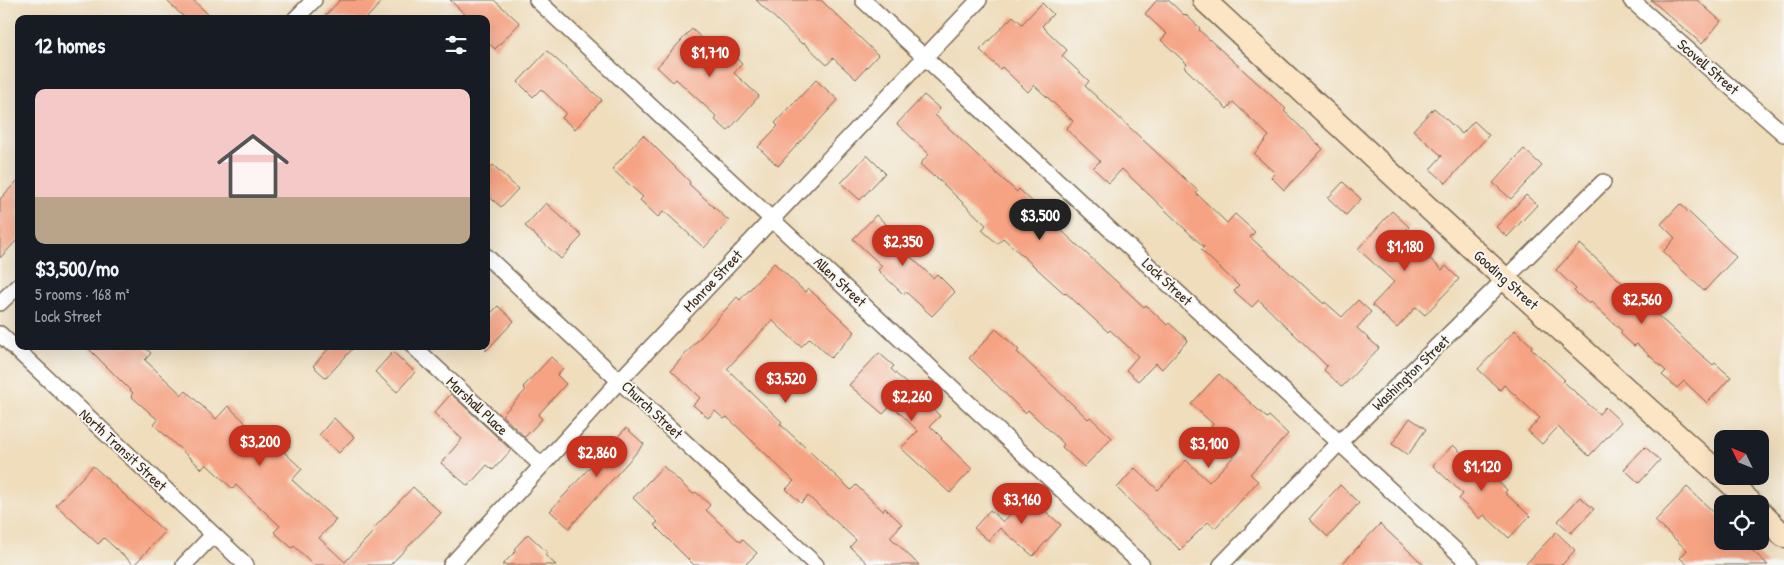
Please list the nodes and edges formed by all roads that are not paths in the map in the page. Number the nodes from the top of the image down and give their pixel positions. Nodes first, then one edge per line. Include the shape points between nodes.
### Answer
1 (314, 0) edge
2 (537, 0) edge
3 (863, 0) edge
4 (979, 0) edge
5 (1204, 0) edge
6 (1631, 0) edge
7 (299, 15) edge
8 (926, 58) junction
9 (1784, 134) edge
10 (1603, 182) dead end
11 (772, 218) junction
12 (490, 260) edge
13 (1506, 280) junction
14 (15, 289) edge
15 (0, 303) edge
16 (0, 334) edge
17 (15, 348) edge
18 (17, 350) edge
19 (418, 350) edge
20 (620, 380) junction
21 (1340, 442) junction
22 (541, 466) junction
23 (1714, 468) edge
24 (1733, 485) edge
25 (1745, 495) edge
26 (1769, 513) edge
27 (1769, 519) edge
28 (1784, 520) edge
29 (213, 534) junction
30 (1784, 536) edge
31 (809, 563) edge
32 (184, 565) edge
33 (246, 565) edge
34 (451, 565) edge
35 (1142, 565) edge
36 (1221, 565) edge
37 (1471, 565) edge

1 - 7 street
2 - 11 street, Allen Street
3 - 8 street, Lock Street
4 - 8 street, Monroe Street
5 - 13 street, Gooding Street
6 - 9 street, Scovell Street
8 - 11 street, Monroe Street
8 - 21 street, Lock Street
10 - 13 street, Washington Street
11 - 20 street, Monroe Street
11 - 35 street, Allen Street
12 - 20 street, Church Street
13 - 21 street, Washington Street
13 - 23 street, Gooding Street
14 - 15 street
16 - 17 street, North Transit Street
18 - 29 street, North Transit Street
19 - 22 street, Marshall Place
20 - 22 street, Monroe Street
20 - 31 street, Church Street
21 - 36 street, Washington Street
21 - 37 street, Lock Street
22 - 34 street, Monroe Street
24 - 25 street, Gooding Street
26 - 28 street, Gooding Street
27 - 30 street, Gooding Street
29 - 32 street
29 - 33 street, North Transit Street

